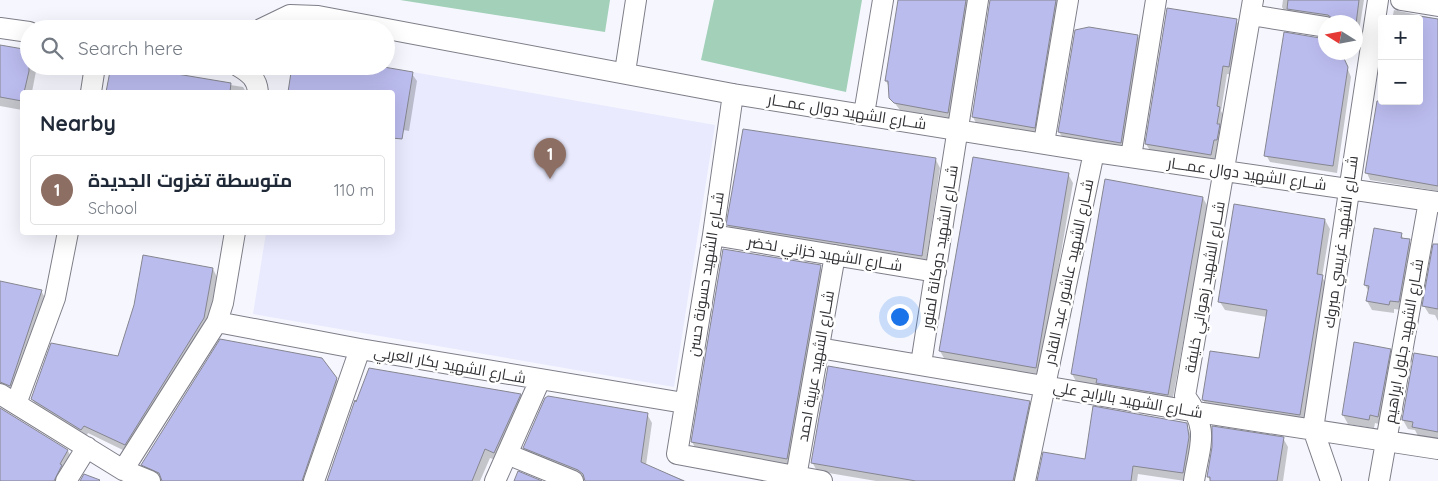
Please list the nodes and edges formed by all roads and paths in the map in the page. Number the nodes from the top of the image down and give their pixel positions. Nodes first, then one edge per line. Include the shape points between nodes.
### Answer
1 (636, 0) edge
2 (883, 0) edge
3 (978, 0) edge
4 (1068, 0) edge
5 (1156, 0) edge
6 (1378, 0) edge
7 (1401, 0) edge
8 (1438, 6) edge
9 (1252, 8) edge
10 (280, 20) edge
11 (340, 20) edge
12 (1318, 25) edge
13 (0, 28) edge
14 (395, 30) edge
15 (20, 31) edge
16 (1364, 33) edge
17 (625, 72) junction
18 (94, 75) edge
19 (251, 75) edge
20 (91, 90) edge
21 (258, 90) edge
22 (734, 94) junction
23 (864, 114) junction
24 (958, 130) junction
25 (1044, 144) junction
26 (1094, 152) junction
27 (1131, 157) junction
28 (1225, 170) junction
29 (1350, 188) junction
30 (1433, 201) edge
31 (67, 235) edge
32 (234, 235) edge
33 (713, 235) junction
34 (835, 255) junction
35 (936, 272) junction
36 (217, 322) junction
37 (819, 348) junction
38 (360, 350) junction
39 (921, 364) junction
40 (540, 380) junction
41 (1045, 386) junction
42 (8, 399) edge
43 (684, 403) junction
44 (1197, 412) junction
45 (1313, 430) junction
46 (1386, 442) junction
47 (87, 447) junction
48 (1438, 450) edge
49 (507, 454) junction
50 (123, 470) junction
51 (757, 475) edge
52 (796, 477) junction
53 (66, 481) edge
54 (150, 481) edge
55 (314, 481) edge
56 (495, 481) edge
57 (573, 481) edge
58 (822, 481) edge
59 (1025, 481) edge
60 (1194, 481) edge
61 (1331, 481) edge
62 (1379, 481) edge

1 - 17 street
2 - 23 street
3 - 24 street, شــارع الشهيد دوكانة لمنور
4 - 25 street
5 - 27 street
6 - 16 street, شــارع الشهيد غريسي مبروك
7 - 8 street
9 - 12 street
9 - 28 street, شــارع الشهيد زهواني خليفة
10 - 11 street, شــارع الشهيد دوال عمـــار via 290,15
13 - 15 street
14 - 17 street, شــارع الشهيد دوال عمـــار
16 - 29 street, شــارع الشهيد غريسي مبروك
17 - 22 street, شــارع الشهيد دوال عمـــار
18 - 20 street
19 - 21 street
22 - 23 street, شــارع الشهيد دوال عمـــار
22 - 33 street, شــارع الشهيد حسونة حسن
23 - 24 street, شــارع الشهيد دوال عمـــار
24 - 25 street, شــارع الشهيد دوال عمـــار
24 - 35 street, شــارع الشهيد دوكانة لمنور
25 - 26 street, شــارع الشهيد دوال عمـــار
26 - 27 street, شــارع الشهيد دوال عمـــار
26 - 41 street, شــارع الشهيد عاشور عبد القادر
27 - 28 street, شــارع الشهيد دوال عمـــار
28 - 29 street, شــارع الشهيد دوال عمـــار
28 - 44 street, شــارع الشهيد زهواني خليفة via 1185,396
29 - 30 street, شــارع الشهيد دوال عمـــار
29 - 45 street, شــارع الشهيد غريسي مبروك
30 - 46 street, شــارع الشهيد جلول ابراهيم
31 - 42 street via 55,298
32 - 36 street
33 - 34 street, شــارع الشهيد خزاني لخضر
33 - 43 street, شــارع الشهيد حسونة حسن
34 - 35 street, شــارع الشهيد خزاني لخضر
34 - 37 street, شــارع الشهيد عربية احمد
35 - 39 street, شــارع الشهيد دوكانة لمنور
36 - 38 street, شــارع الشهيد بكار العربي
36 - 50 street
37 - 39 street, شــارع الشهيد بالرابح علي
37 - 52 street, شــارع الشهيد عربية احمد
38 - 40 street, شــارع الشهيد بكار العربي
38 - 55 street
39 - 41 street, شــارع الشهيد بالرابح علي
40 - 43 street, شــارع الشهيد بكار العربي
40 - 49 street
41 - 44 street, شــارع الشهيد بالرابح علي
41 - 59 street, شــارع الشهيد عاشور عبد القادر
42 - 47 street
43 - 51 street, شــارع الشهيد حسونة حسن via 677,454
44 - 45 street, شــارع الشهيد بالرابح علي
44 - 60 street, شــارع الشهيد زهواني خليفة via 1202,428
45 - 46 street, شــارع الشهيد بالرابح علي
45 - 61 street, شــارع الشهيد غريسي مبروك
46 - 48 street, شــارع الشهيد بالرابح علي
46 - 62 street, شــارع الشهيد جلول ابراهيم
47 - 50 street
47 - 53 street
49 - 56 street
49 - 57 street
50 - 54 street
51 - 52 street
52 - 58 street

